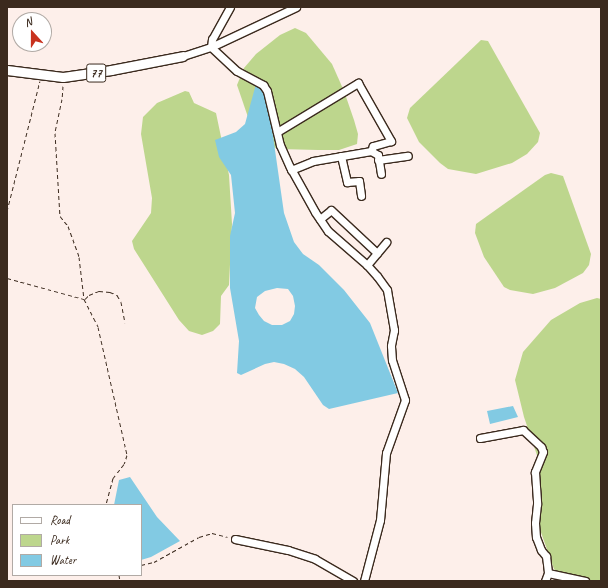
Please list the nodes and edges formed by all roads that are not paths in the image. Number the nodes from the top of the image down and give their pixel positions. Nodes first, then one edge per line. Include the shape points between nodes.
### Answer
1 (230, 7) edge
2 (296, 7) edge
3 (211, 47) junction
4 (184, 56) joint
5 (7, 70) edge
6 (277, 132) junction
7 (371, 151) junction
8 (341, 156) junction
9 (408, 156) dead end
10 (378, 160) junction
11 (291, 170) junction
12 (381, 174) dead end
13 (361, 196) dead end
14 (320, 220) junction
15 (386, 242) dead end
16 (377, 253) junction
17 (367, 265) junction
18 (480, 438) dead end
19 (235, 539) road end
20 (548, 573) junction
21 (354, 581) edge
22 (364, 581) edge
23 (545, 581) edge
24 (585, 581) edge

1 - 3 street via 212,39
2 - 3 street
3 - 4 street
3 - 6 street via 237,72 263,85 267,91
4 - 5 main road, 77 via 63,77
6 - 7 street via 358,83 391,140 373,146
6 - 11 street
7 - 8 street
7 - 10 street via 378,155
8 - 11 street via 313,161
8 - 13 street via 348,182 359,181
9 - 10 street
10 - 12 street
11 - 14 street
14 - 16 street via 331,210
14 - 17 street via 328,231
15 - 16 street
16 - 17 street
17 - 22 street via 387,290 394,330 392,360 406,400 386,453 380,520
18 - 20 street via 523,430 541,447 543,452 535,472 536,537 546,556
19 - 21 street via 288,550 315,559
20 - 23 street
20 - 24 street

